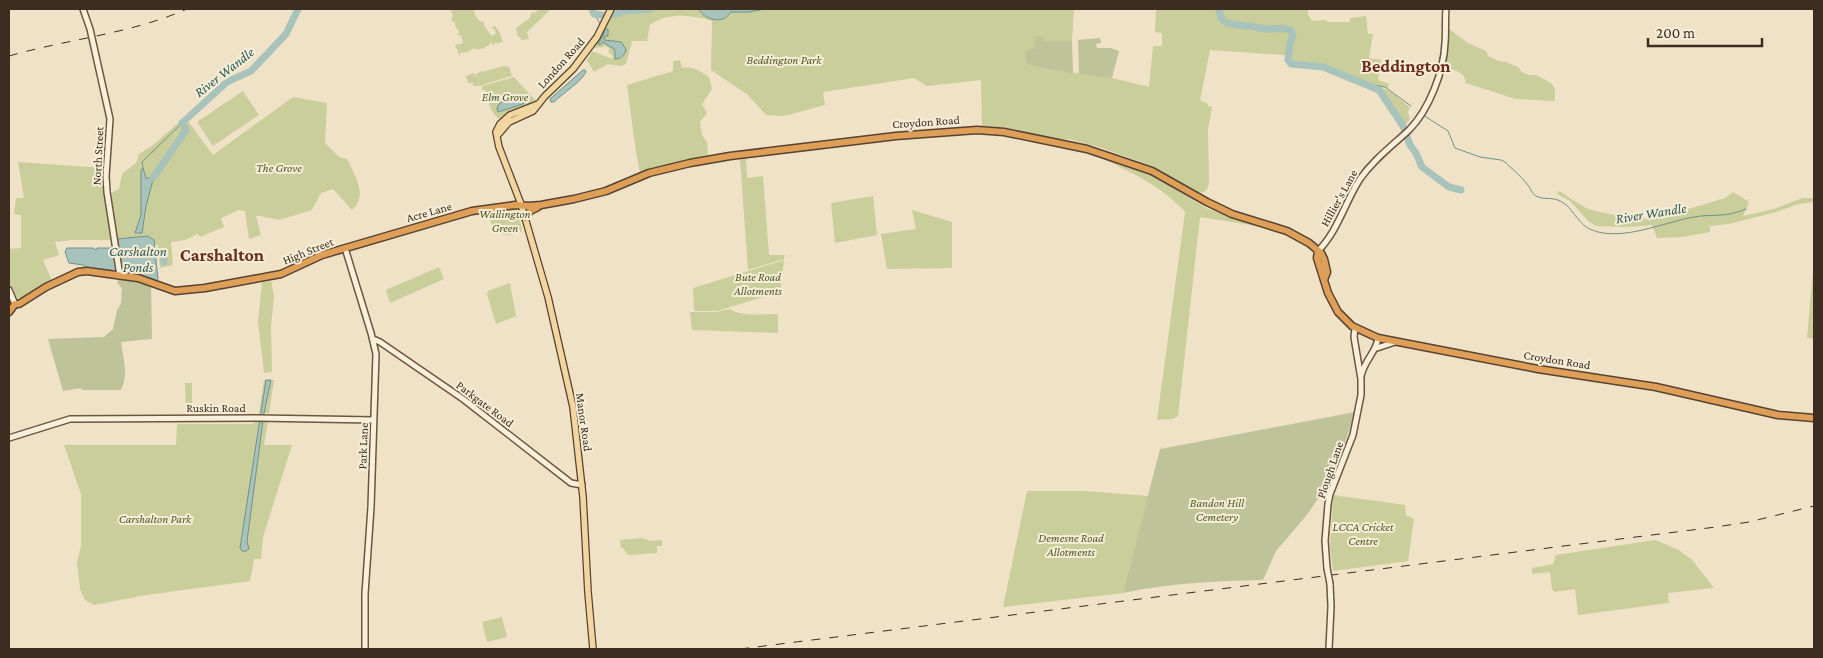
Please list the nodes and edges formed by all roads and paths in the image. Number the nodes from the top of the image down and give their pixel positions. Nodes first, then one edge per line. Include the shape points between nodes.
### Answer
1 (83, 9) edge
2 (611, 9) edge
3 (1446, 9) edge
4 (538, 104) junction
5 (497, 136) junction
6 (521, 204) junction
7 (541, 205) junction
8 (525, 218) junction
9 (345, 248) junction
10 (1318, 250) junction
11 (120, 276) junction
12 (9, 290) edge
13 (15, 304) junction
14 (9, 312) edge
15 (1355, 328) junction
16 (1378, 338) junction
17 (373, 339) junction
18 (1395, 342) junction
19 (1377, 348) junction
20 (1366, 361) junction
21 (1359, 362) junction
22 (1361, 379) junction
23 (1814, 418) edge
24 (374, 420) junction
25 (9, 438) edge
26 (582, 485) junction
27 (365, 649) edge
28 (593, 649) edge
29 (1329, 649) edge

1 - 11 main road, North Street via 110,119 107,190
2 - 4 main road, London Road via 585,55
3 - 10 main road, Hillier's Lane via 1442,66 1422,112 1409,130 1378,157 1361,178 1331,234
4 - 5 main road, London Road via 534,111 509,122
4 - 5 main road, London Road via 510,115 500,124
5 - 6 main road, Manor Road
6 - 7 highway, Croydon Road
6 - 8 main road, Manor Road
6 - 9 highway, Acre Lane via 472,211
7 - 8 highway
7 - 10 highway, Croydon Road via 594,194 649,173 712,159 896,136 989,131 1086,149 1152,171 1232,214 1286,231
8 - 26 main road, Manor Road via 570,393
9 - 11 highway, High Street via 281,274 204,288 175,291 138,278
9 - 17 main road, Park Lane
10 - 15 highway, Croydon Road via 1326,264 1324,280 1328,293 1338,312
11 - 13 highway, High Street via 87,271 74,273
12 - 13 main road
13 - 14 highway
15 - 16 highway, Croydon Road
15 - 21 main road, Plough Lane
16 - 18 highway, Croydon Road
16 - 19 main road
17 - 24 main road, Park Lane via 376,358
17 - 26 main road, Parkgate Road via 463,399 571,483
18 - 19 main road
18 - 23 highway, Croydon Road via 1656,387 1778,415
19 - 20 main road
20 - 21 main road
20 - 22 main road
21 - 22 main road, Plough Lane
22 - 29 main road, Plough Lane, bridge via 1358,416 1328,504 1325,541 1331,606
24 - 25 main road, Ruskin Road via 70,419
24 - 27 main road, Park Lane
26 - 28 main road, Manor Road

